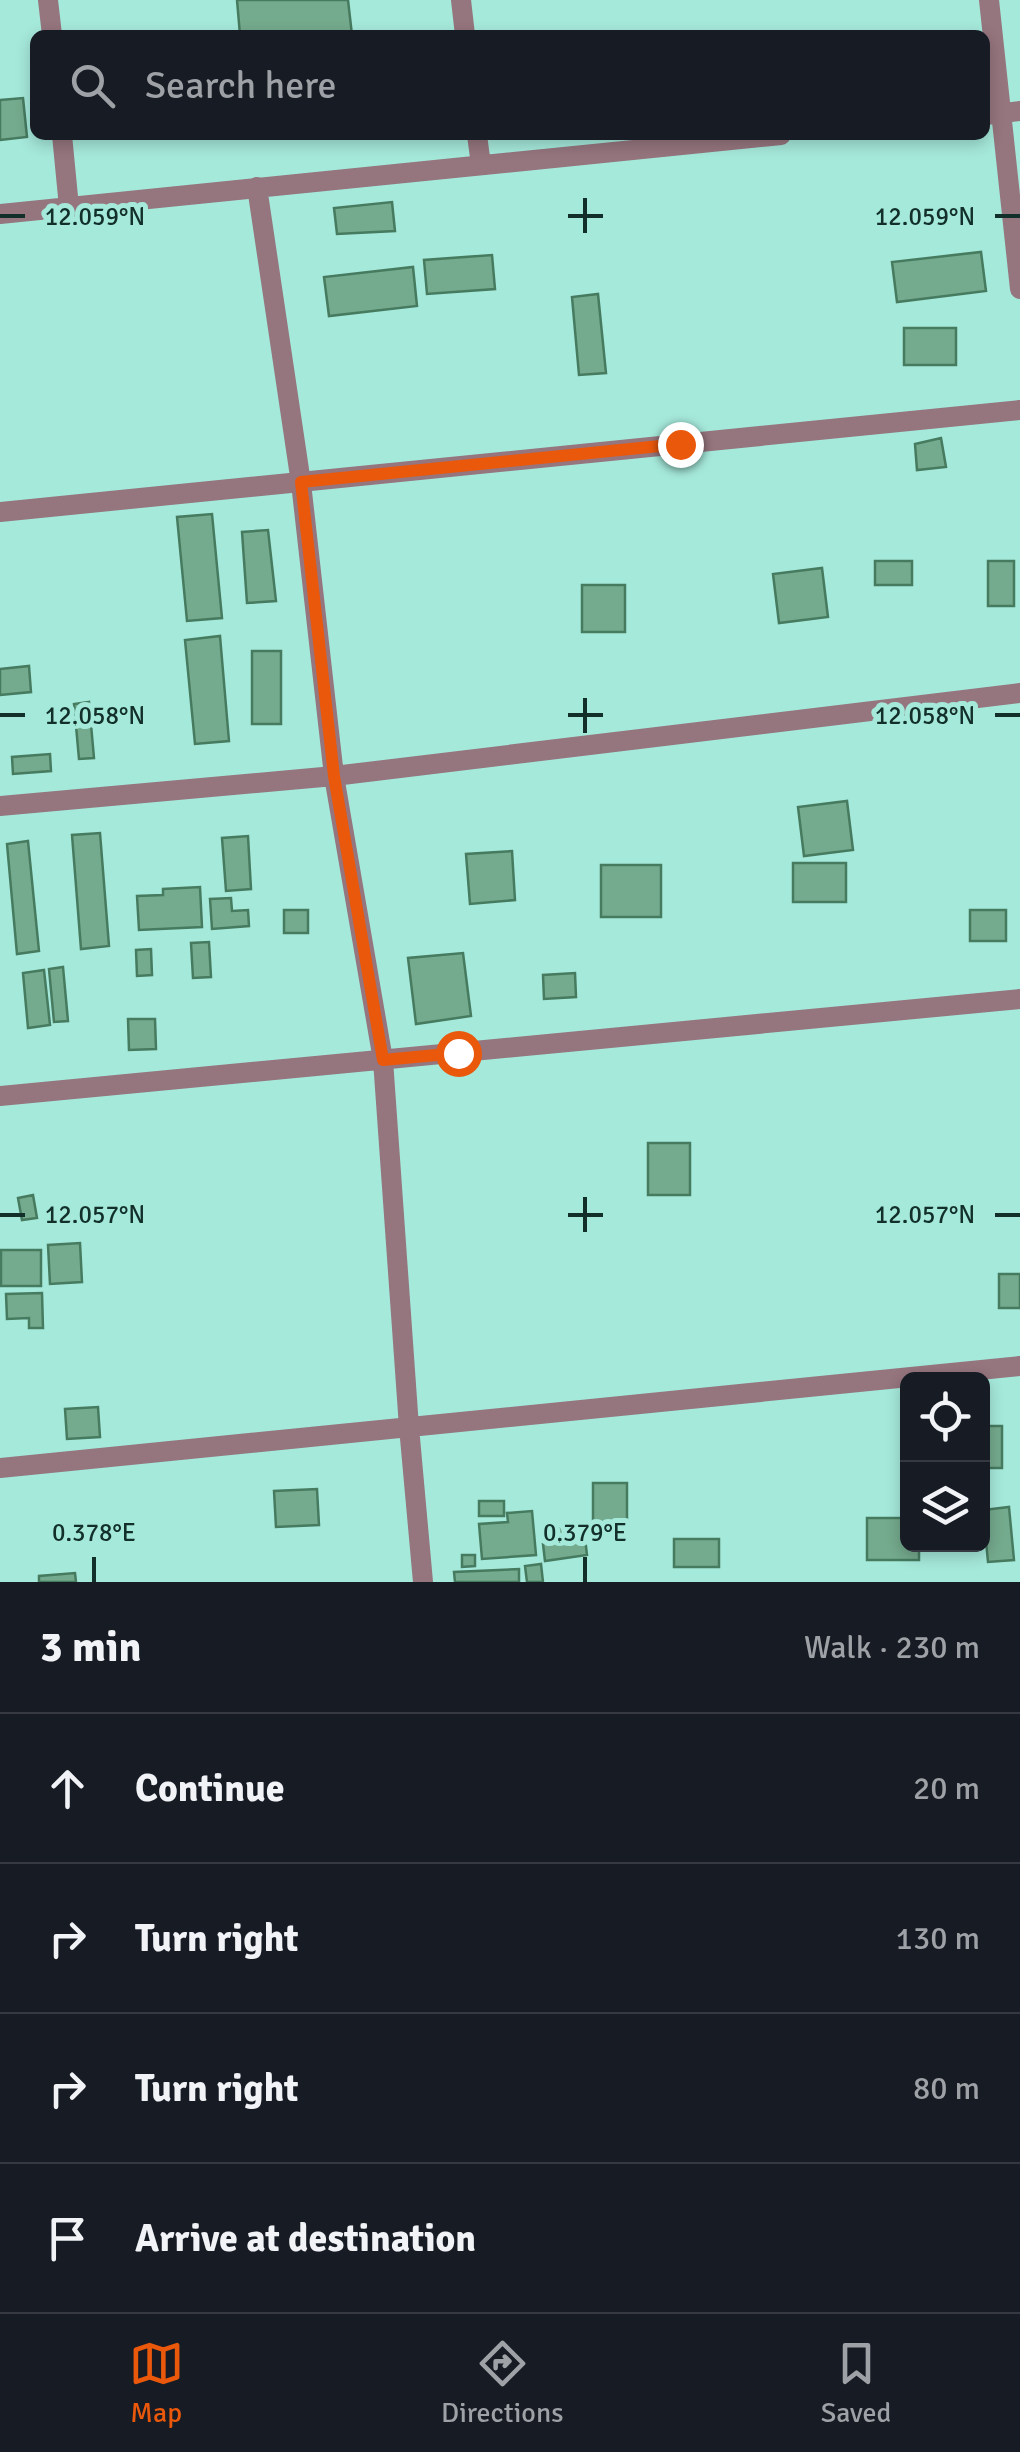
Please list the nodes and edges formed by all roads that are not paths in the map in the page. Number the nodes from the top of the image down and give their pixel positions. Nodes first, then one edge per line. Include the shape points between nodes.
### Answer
1 (48, 0) edge
2 (461, 0) edge
3 (989, 0) edge
4 (51, 30) edge
5 (464, 30) edge
6 (1002, 113) edge
7 (62, 140) edge
8 (478, 140) edge
9 (731, 140) edge
10 (481, 165) junction
11 (258, 188) junction
12 (69, 207) junction
13 (0, 214) edge
14 (1020, 289) edge
15 (1020, 410) edge
16 (301, 482) junction
17 (0, 512) edge
18 (1020, 693) edge
19 (334, 776) junction
20 (0, 806) edge
21 (1020, 998) edge
22 (383, 1060) junction
23 (0, 1096) edge
24 (1020, 1366) edge
25 (409, 1427) junction
26 (0, 1468) edge
27 (423, 1582) edge

1 - 4 street
2 - 5 street
3 - 6 street
6 - 14 street
7 - 12 street
8 - 10 street
9 - 10 street
10 - 11 street
11 - 12 street
11 - 16 street
12 - 13 street
15 - 16 street
16 - 17 street
16 - 19 street
18 - 19 street
19 - 20 street
19 - 22 street
21 - 22 street
22 - 23 street
22 - 25 street
24 - 25 street
25 - 26 street
25 - 27 street

